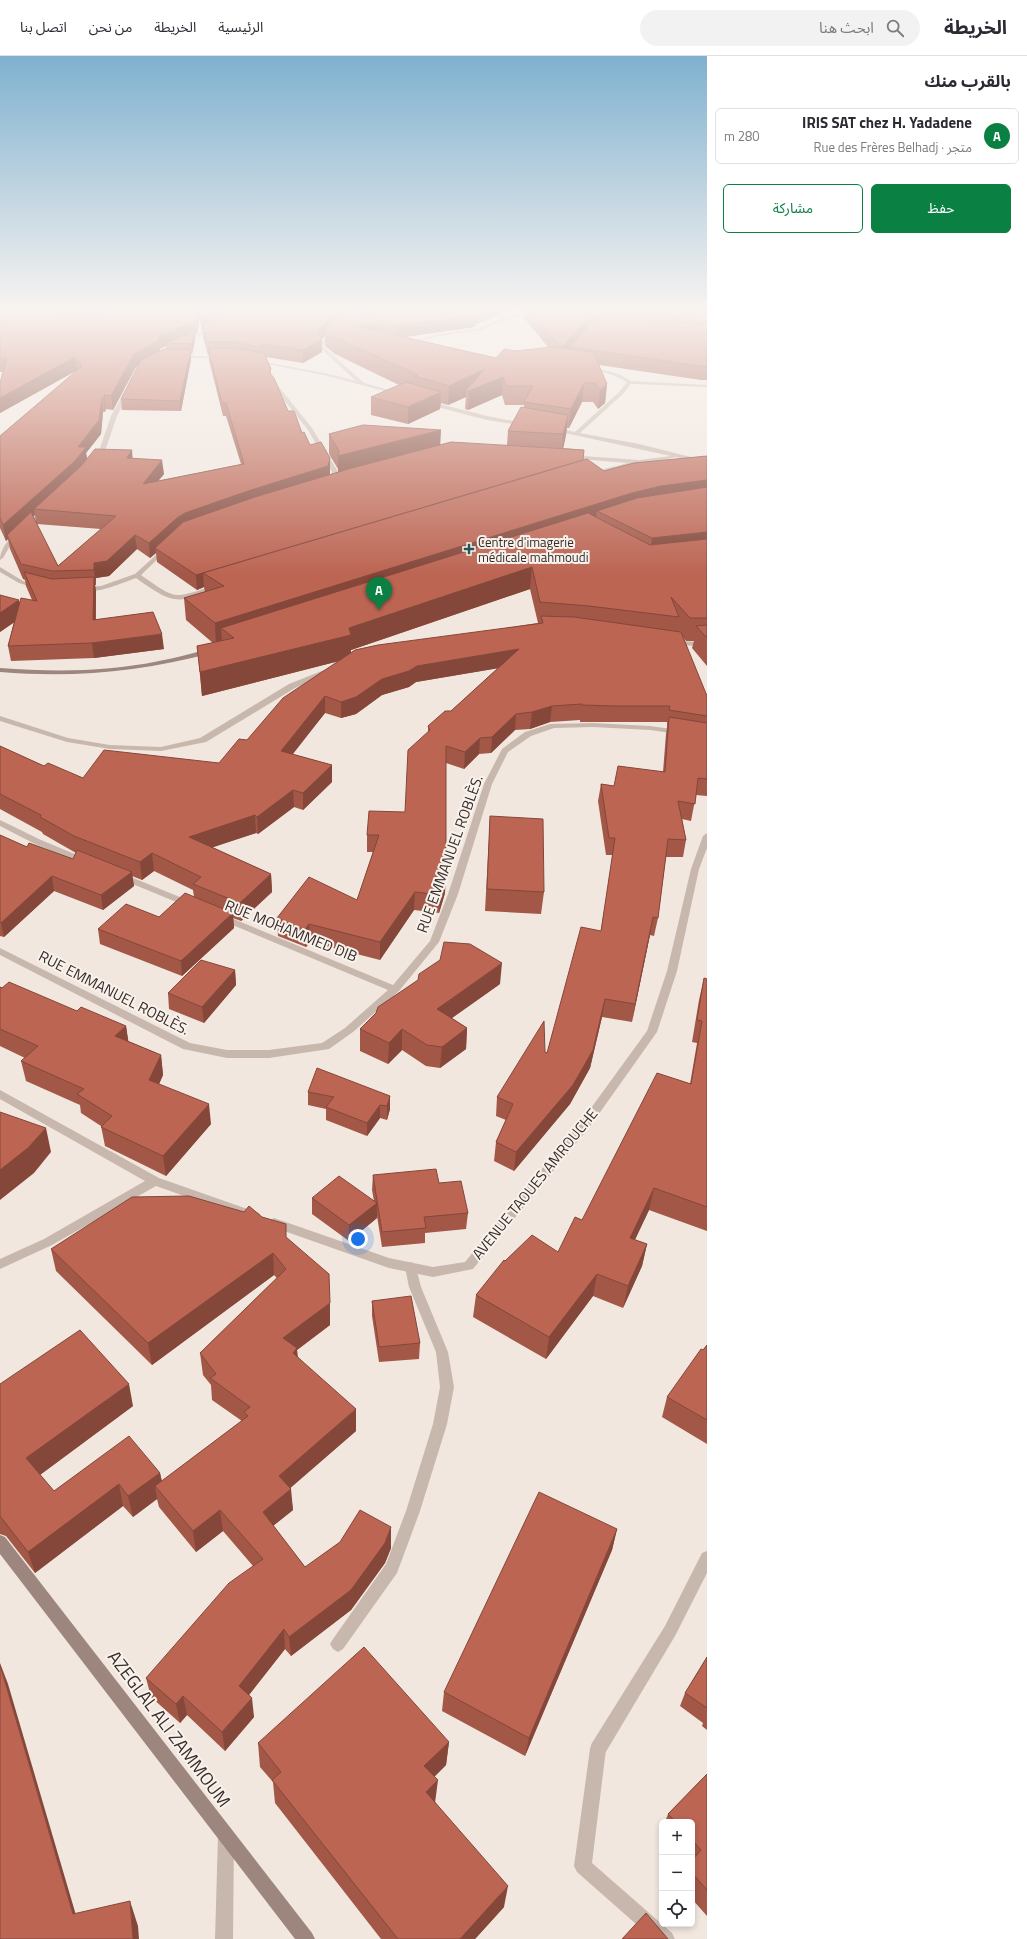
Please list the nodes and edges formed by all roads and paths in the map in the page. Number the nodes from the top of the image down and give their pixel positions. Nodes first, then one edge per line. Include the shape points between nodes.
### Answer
1 (123, 398) edge
2 (285, 398) edge
3 (616, 398) edge
4 (421, 401) edge
5 (532, 425) edge
6 (547, 428) edge
7 (577, 433) junction
8 (679, 456) junction
9 (562, 457) edge
10 (640, 462) junction
11 (707, 463) edge
12 (89, 466) edge
13 (582, 476) edge
14 (340, 480) edge
15 (332, 482) junction
16 (325, 484) edge
17 (52, 504) edge
18 (170, 544) edge
19 (0, 558) edge
20 (0, 569) edge
21 (138, 575) junction
22 (226, 585) edge
23 (47, 589) edge
24 (78, 589) edge
25 (661, 642) edge
26 (707, 644) edge
27 (217, 648) edge
28 (336, 668) edge
29 (0, 670) edge
30 (0, 718) edge
31 (707, 736) edge
32 (0, 823) edge
33 (707, 836) edge
34 (96, 866) edge
35 (111, 872) edge
36 (198, 908) edge
37 (213, 914) edge
38 (0, 951) edge
39 (395, 989) junction
40 (0, 1094) edge
41 (155, 1181) junction
42 (0, 1264) edge
43 (411, 1267) junction
44 (0, 1542) edge
45 (707, 1558) edge
46 (338, 1644) dead end
47 (226, 1836) junction
48 (224, 1939) edge
49 (306, 1939) edge
50 (666, 1939) edge

1 - 12 street via 103,448
2 - 15 street via 310,429 332,466 335,472
3 - 7 street
4 - 5 street via 487,418
6 - 7 street
7 - 8 street
8 - 10 street
8 - 11 street
9 - 10 street
10 - 13 street
14 - 15 street
15 - 16 street
17 - 19 street via 6,545
18 - 21 street
20 - 23 street via 21,582
21 - 22 street via 167,596 176,598
21 - 24 street via 102,588
25 - 26 street
27 - 29 main road via 188,658 105,672 62,674
28 - 30 street via 292,686 203,740 161,749 110,747 67,740
31 - 39 street, RUE EMMANUEL ROBLÈS. via 650,728 553,726 528,734 505,751 488,784 453,894 434,942
32 - 34 street
33 - 43 street, AVENUE TAOUES AMROUCHE via 695,869 672,971 652,1032 587,1122 469,1266 433,1272
35 - 36 street
37 - 39 street, RUE MOHAMMED DIB
38 - 39 street, RUE EMMANUEL ROBLÈS. via 187,1046 226,1054 269,1054 325,1046 349,1030
40 - 41 street, AVENUE TAOUES AMROUCHE
41 - 42 street via 48,1242
41 - 43 street, AVENUE TAOUES AMROUCHE via 389,1263
43 - 46 street via 415,1287 442,1352 447,1387 442,1417 413,1511 392,1568
44 - 47 main road, AZEGLAL ALI ZAMMOUM
45 - 50 street via 670,1631 598,1749 583,1866
47 - 48 street
47 - 49 main road, AZEGLAL ALI ZAMMOUM

